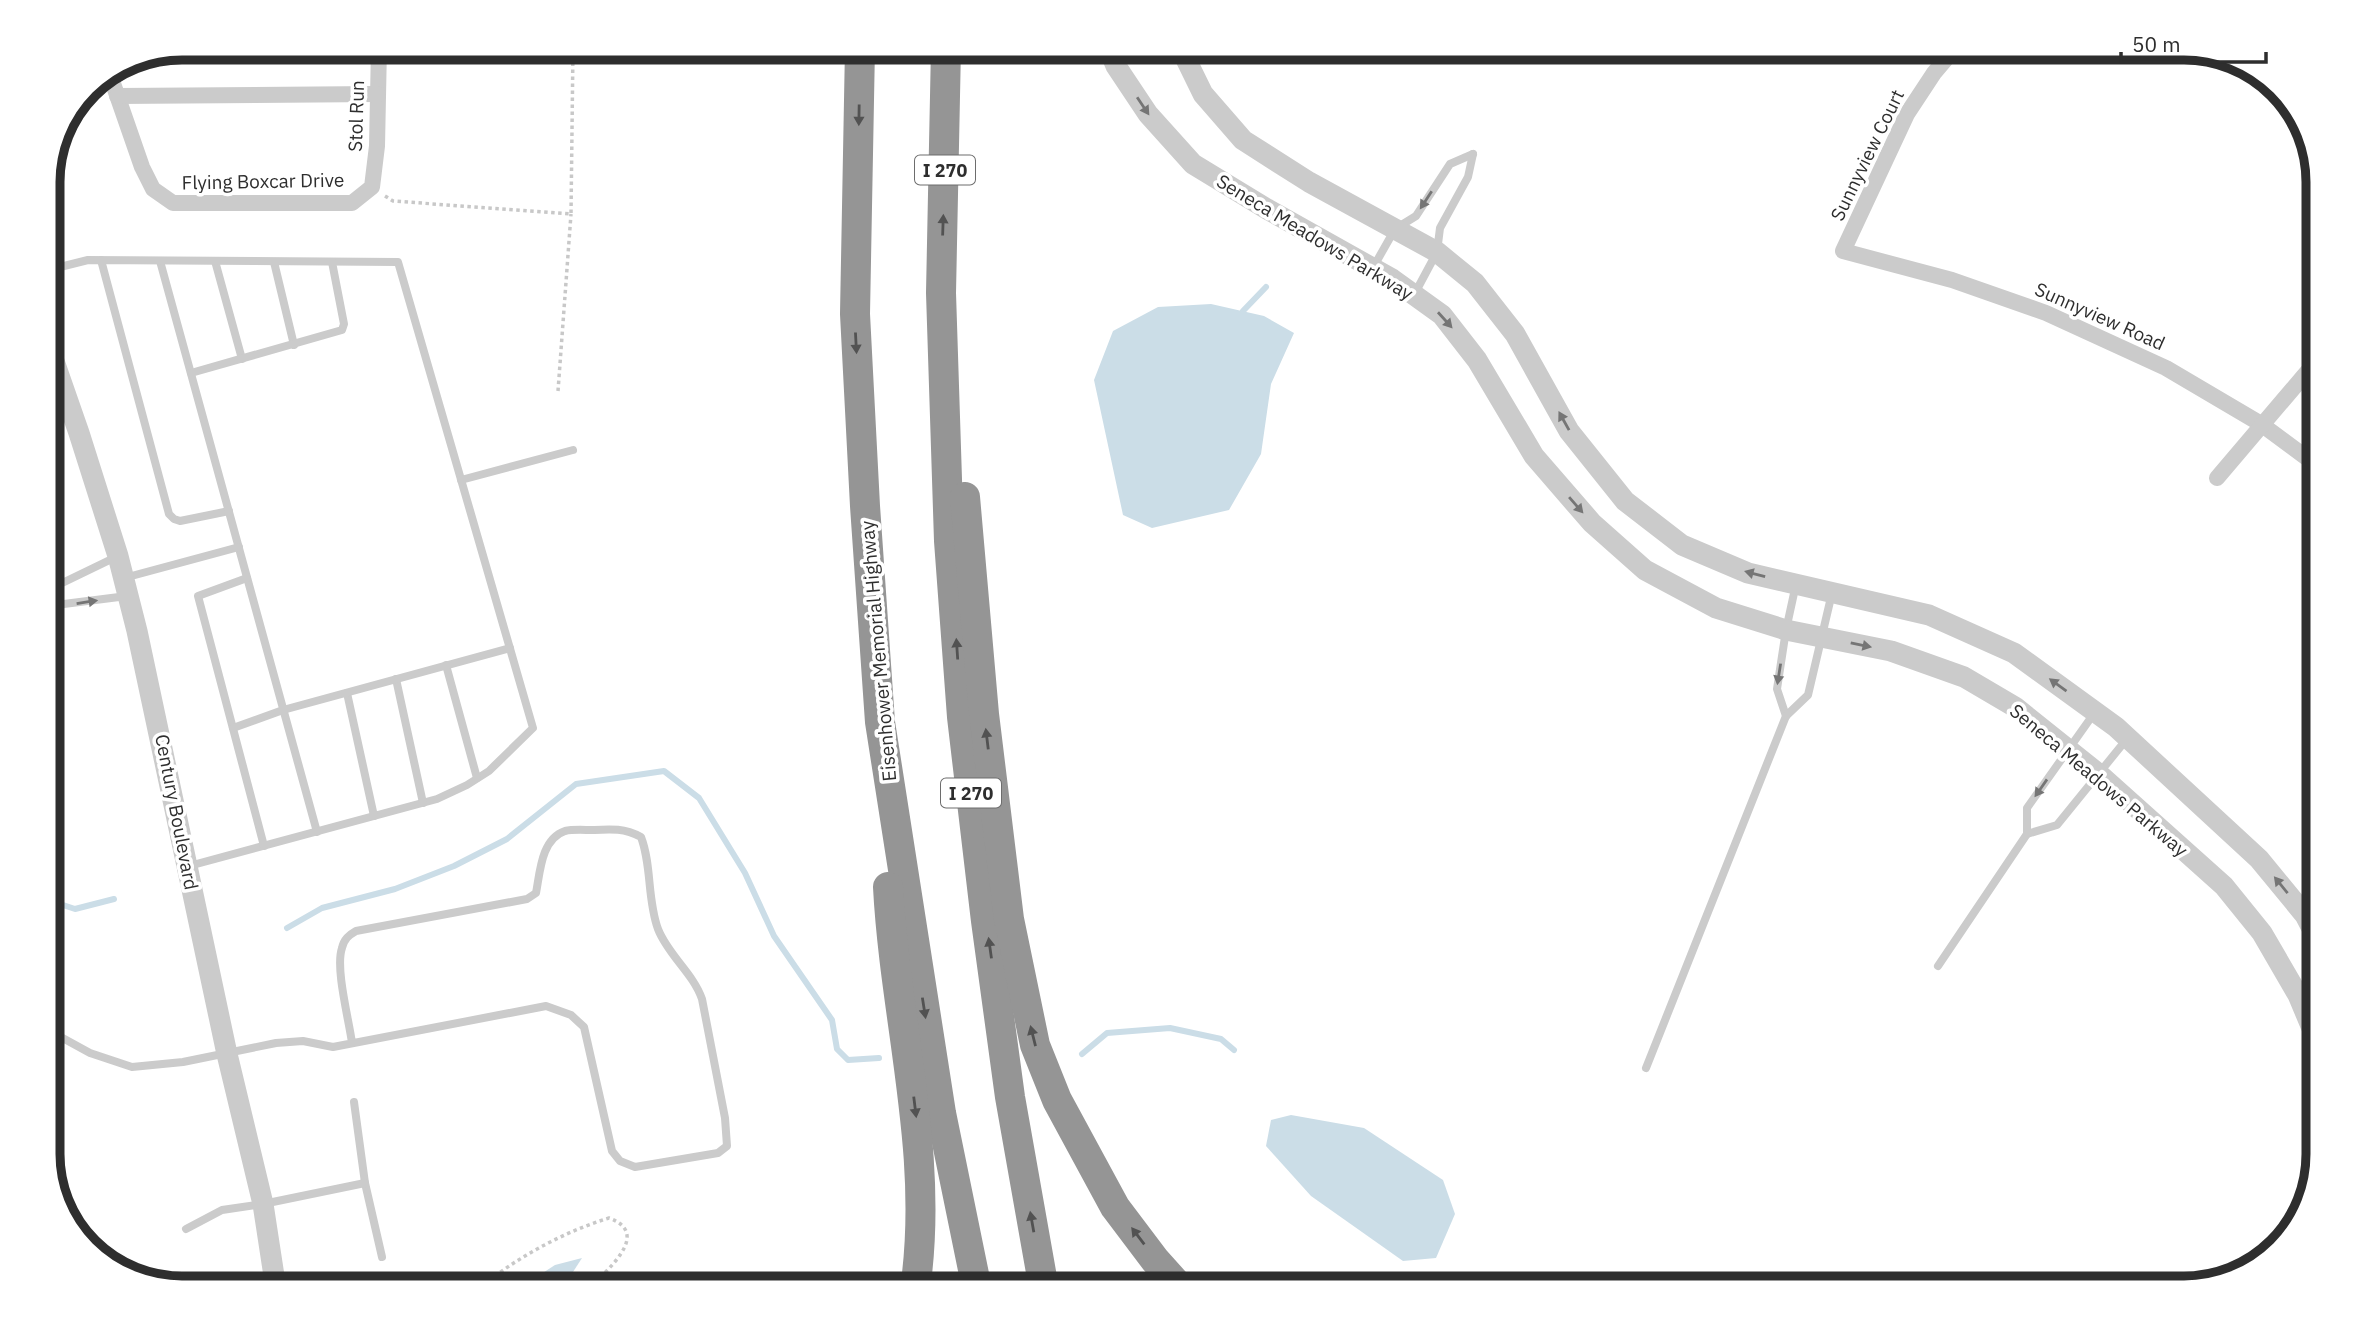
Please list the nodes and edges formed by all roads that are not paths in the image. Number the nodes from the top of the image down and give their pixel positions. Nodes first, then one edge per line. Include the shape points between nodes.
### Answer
1 (379, 60) edge
2 (860, 60) edge
3 (946, 60) edge
4 (1113, 60) edge
5 (1186, 60) edge
6 (1945, 60) edge
7 (112, 81) edge
8 (378, 94) junction
9 (117, 96) junction
10 (372, 187) joint
11 (1395, 229) junction
12 (1843, 251) joint
13 (1437, 252) junction
14 (101, 260) junction
15 (160, 261) junction
16 (215, 261) junction
17 (274, 262) junction
18 (332, 262) junction
19 (60, 266) edge
20 (1373, 268) junction
21 (941, 293) junction
22 (1414, 295) junction
23 (293, 345) junction
24 (242, 359) junction
25 (191, 373) junction
26 (2306, 373) edge
27 (60, 378) edge
28 (2261, 424) junction
29 (573, 450) dead end
30 (2306, 457) edge
31 (2217, 478) dead end
32 (461, 480) junction
33 (229, 511) junction
34 (239, 547) junction
35 (117, 556) junction
36 (247, 578) junction
37 (60, 584) edge
38 (1796, 584) junction
39 (126, 587) junction
40 (1832, 593) junction
41 (60, 603) edge
42 (1786, 630) junction
43 (1822, 637) junction
44 (510, 648) junction
45 (446, 665) junction
46 (396, 679) junction
47 (347, 692) junction
48 (284, 710) junction
49 (2095, 712) junction
50 (1786, 716) junction
51 (880, 722) junction
52 (233, 728) junction
53 (2128, 738) junction
54 (2068, 750) junction
55 (2100, 775) junction
56 (477, 778) junction
57 (423, 803) junction
58 (374, 816) junction
59 (317, 832) junction
60 (2027, 834) junction
61 (264, 846) junction
62 (187, 867) junction
63 (2306, 917) edge
64 (1938, 966) dead end
65 (2306, 1014) edge
66 (60, 1037) edge
67 (352, 1043) junction
68 (227, 1054) junction
69 (1646, 1068) dead end
70 (354, 1102) dead end
71 (365, 1183) junction
72 (263, 1204) junction
73 (186, 1229) dead end
74 (382, 1257) dead end
75 (274, 1277) edge
76 (916, 1277) edge
77 (975, 1277) edge
78 (1042, 1277) edge
79 (1171, 1277) edge

1 - 8 street, Stol Run
2 -> 51 highway, Eisenhower Memorial Highway via 855,314
21 -> 3 highway, I 270
4 -> 20 street, Seneca Meadows Parkway via 1148,114 1193,164
5 - 11 street via 1203,94 1243,139
6 - 12 street, Sunnyview Court via 1907,114
7 - 9 street, Flying Boxcar Drive
8 - 9 street
8 - 10 street, Stol Run
9 - 10 street, Flying Boxcar Drive via 153,189 173,203 352,202
11 - 13 street
13 -> 11 lane via 1440,228 1468,177 1473,154 1450,164 1416,216
11 - 20 lane
12 - 28 street, Sunnyview Road via 1952,280 2046,313 2166,368
13 - 22 lane
38 -> 13 street via 1748,573 1682,544 1625,501 1569,431 1515,334 1475,283
14 - 15 lane
14 - 19 lane
14 - 33 lane via 169,514 180,521
15 - 16 lane
15 - 25 lane
16 - 17 lane
16 - 24 lane
17 - 18 lane
17 - 23 lane
18 - 23 lane via 342,330
18 - 32 lane via 398,262
20 - 22 street, Seneca Meadows Parkway
78 -> 21 highway, I 270 via 1007,1070 962,716 949,541
79 -> 21 highway via 1115,1207 1057,1100 1035,1045 1009,919
22 -> 42 street, Seneca Meadows Parkway via 1442,315 1477,360 1534,456 1592,523 1645,570 1716,608
23 - 24 lane
24 - 25 lane
25 - 33 lane
26 - 28 street
27 - 35 street, Century Boulevard
28 - 30 street, Sunnyview Road
28 - 31 street
29 - 32 lane
32 - 44 lane
33 - 34 lane
34 - 36 lane
34 - 39 lane
35 - 37 lane
35 - 39 street, Century Boulevard
36 - 48 lane
36 - 52 lane via 198,596
38 - 40 street
38 - 42 lane
41 -> 39 lane
39 - 62 street, Century Boulevard
40 - 43 lane
49 -> 40 street via 2014,653 1929,615
42 - 43 street, Seneca Meadows Parkway
42 -> 50 lane via 1777,689
43 - 50 lane via 1808,695
43 -> 54 street, Seneca Meadows Parkway via 1891,651 1964,677 2015,707
44 - 45 lane
44 - 56 lane via 533,728
45 - 46 lane
45 - 56 lane
46 - 47 lane
46 - 57 lane
47 - 48 lane
47 - 58 lane
48 - 52 lane
48 - 59 lane
49 - 53 street
49 - 54 lane
50 - 69 lane
51 -> 76 highway via 891,930 916,1116 921,1216
51 -> 77 highway, Eisenhower Memorial Highway via 942,1114
52 - 61 lane
53 - 55 lane
63 -> 53 street via 2259,859
54 - 55 street, Seneca Meadows Parkway
54 -> 60 lane via 2027,808
55 - 60 lane via 2057,825
55 - 65 street, Seneca Meadows Parkway via 2232,895 2262,933
56 - 57 lane
57 - 58 lane
58 - 59 lane
59 - 61 lane
60 - 64 lane
61 - 62 lane
62 - 68 street, Century Boulevard
66 - 68 lane via 132,1067
67 - 67 lane via 546,1006 555,1008 584,1027 612,1152 620,1161 635,1167 718,1153 727,1146 726,1118 702,999 659,932 649,895 646,850 641,837 629,831 564,831 543,855 536,893 527,899 356,931 347,937 339,962
67 - 68 lane via 333,1047 303,1041 276,1043
68 - 72 street, Century Boulevard
70 - 71 lane
71 - 72 lane
71 - 74 lane
72 - 73 lane via 222,1210
72 - 75 street, Century Boulevard

